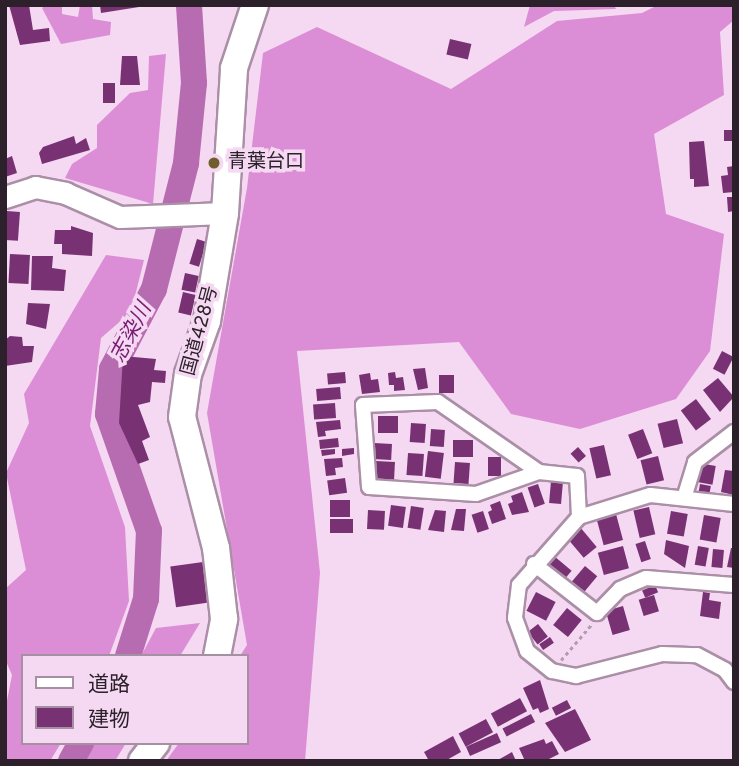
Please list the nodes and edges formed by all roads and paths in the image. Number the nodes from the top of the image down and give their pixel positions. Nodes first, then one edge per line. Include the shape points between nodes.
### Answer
1 (255, 5) edge
2 (5, 197) edge
3 (225, 213) junction
4 (734, 432) edge
5 (539, 472) junction
6 (685, 495) junction
7 (734, 504) edge
8 (579, 517) junction
9 (534, 564) junction
10 (734, 585) edge
11 (597, 614) junction
12 (216, 654) edge
13 (552, 671) junction
14 (734, 682) edge
15 (154, 745) edge
16 (142, 761) edge

1 - 3 highway, 国道428号 via 234,68
2 - 3 street via 35,187 120,217
3 - 12 highway, 国道428号 via 208,321 188,374 182,417 216,548 225,619
4 - 6 street via 695,462
5 - 5 street via 438,402 363,405 369,487 476,494
5 - 8 street via 577,476
6 - 7 street
6 - 8 street via 650,495
8 - 9 street
9 - 11 street
9 - 13 street via 519,585 515,618 527,651
10 - 11 street via 646,578 620,589
11 - 13 path
13 - 14 street via 576,676 662,654 697,655 725,670
15 - 16 highway

